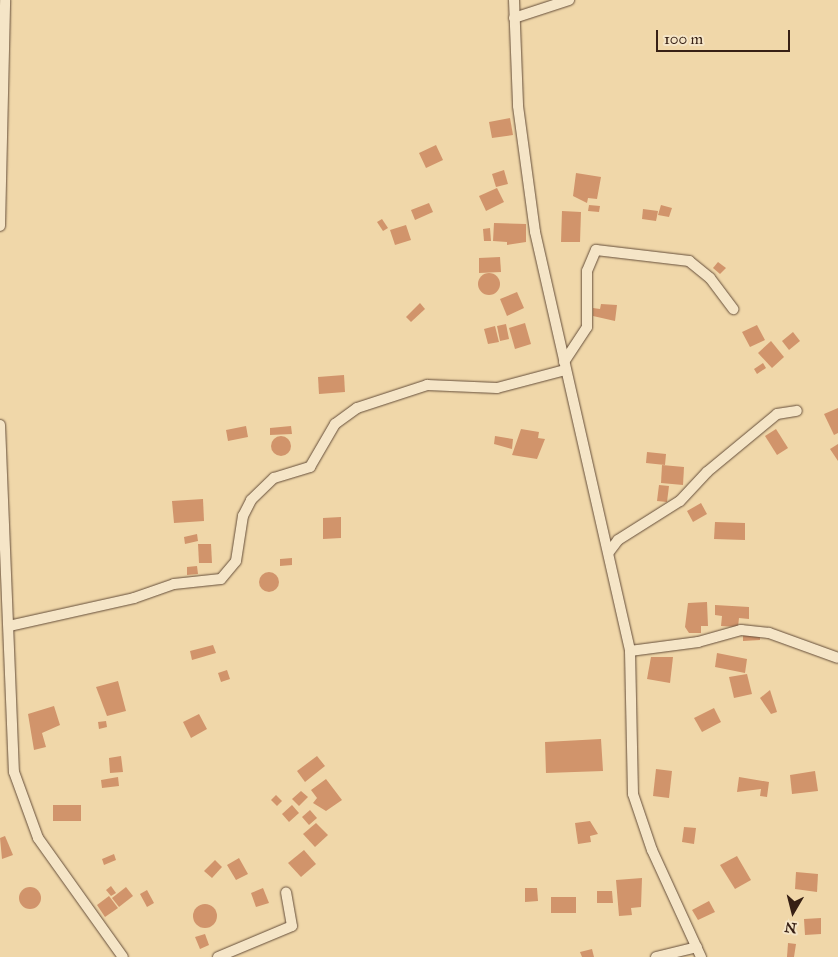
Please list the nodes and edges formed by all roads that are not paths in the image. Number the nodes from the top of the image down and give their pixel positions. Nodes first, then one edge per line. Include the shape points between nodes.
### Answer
1 (5, 0) edge
2 (514, 0) edge
3 (569, 0) edge
4 (514, 18) junction
5 (0, 226) edge
6 (733, 309) dead end
7 (564, 366) junction
8 (797, 410) dead end
9 (0, 425) edge
10 (605, 538) junction
11 (618, 540) junction
12 (609, 552) junction
13 (9, 626) junction
14 (630, 651) junction
15 (838, 658) edge
16 (286, 893) dead end
17 (699, 952) edge
18 (123, 957) edge
19 (218, 957) edge
20 (656, 957) edge

1 - 5 street
2 - 4 street
3 - 4 street
4 - 7 street via 522,146
6 - 7 street via 710,278 689,261 596,250 587,270 587,327
7 - 10 street
7 - 13 street via 497,388 427,385 357,408 335,424 310,466 274,478 251,500 242,516 236,561 221,579 174,584 134,598
8 - 11 street via 777,414 707,472 680,501
9 - 13 street
10 - 11 street
10 - 12 street
11 - 12 street
12 - 14 street
13 - 18 street via 14,772 24,803 38,838
14 - 15 street via 698,642 741,630 769,633
14 - 17 street via 633,794 652,850
16 - 19 street via 292,926
17 - 20 street

